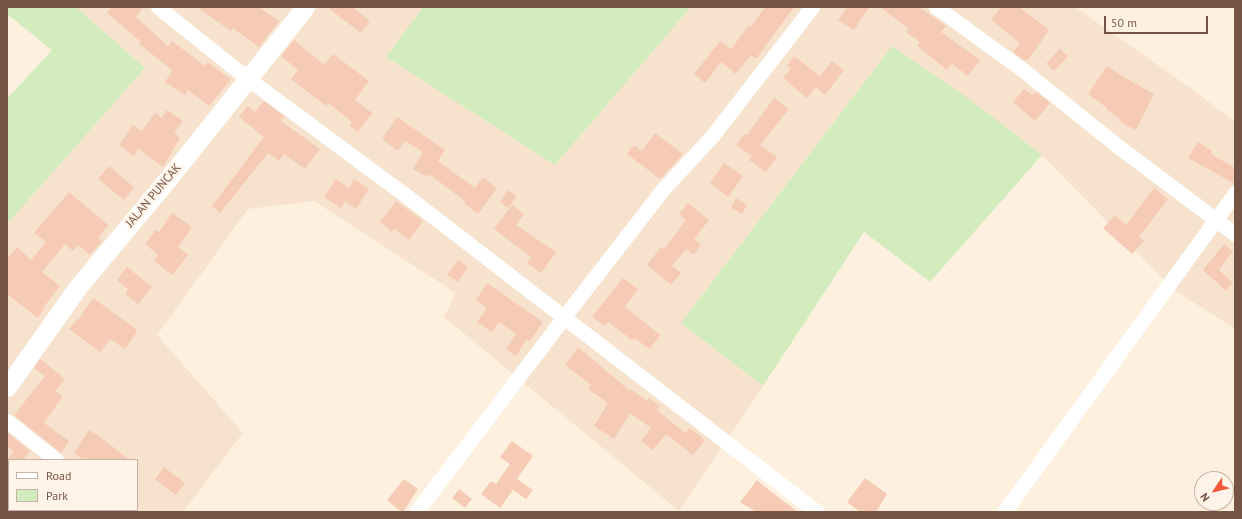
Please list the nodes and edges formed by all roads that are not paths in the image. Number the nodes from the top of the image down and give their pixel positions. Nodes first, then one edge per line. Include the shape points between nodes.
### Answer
1 (158, 7) edge
2 (305, 7) edge
3 (812, 7) edge
4 (936, 7) edge
5 (247, 78) junction
6 (1235, 193) edge
7 (1216, 220) junction
8 (1235, 234) edge
9 (563, 318) junction
10 (7, 387) edge
11 (7, 421) edge
12 (55, 459) edge
13 (416, 512) edge
14 (817, 512) edge
15 (1004, 512) edge

1 - 5 street
2 - 5 street, JALAN PUNCAK
3 - 9 street via 712,136 672,179
4 - 7 street
5 - 9 street
5 - 10 street, JALAN PUNCAK via 77,288
6 - 7 street
7 - 8 street
7 - 15 street
9 - 13 street
9 - 14 street
11 - 12 street

